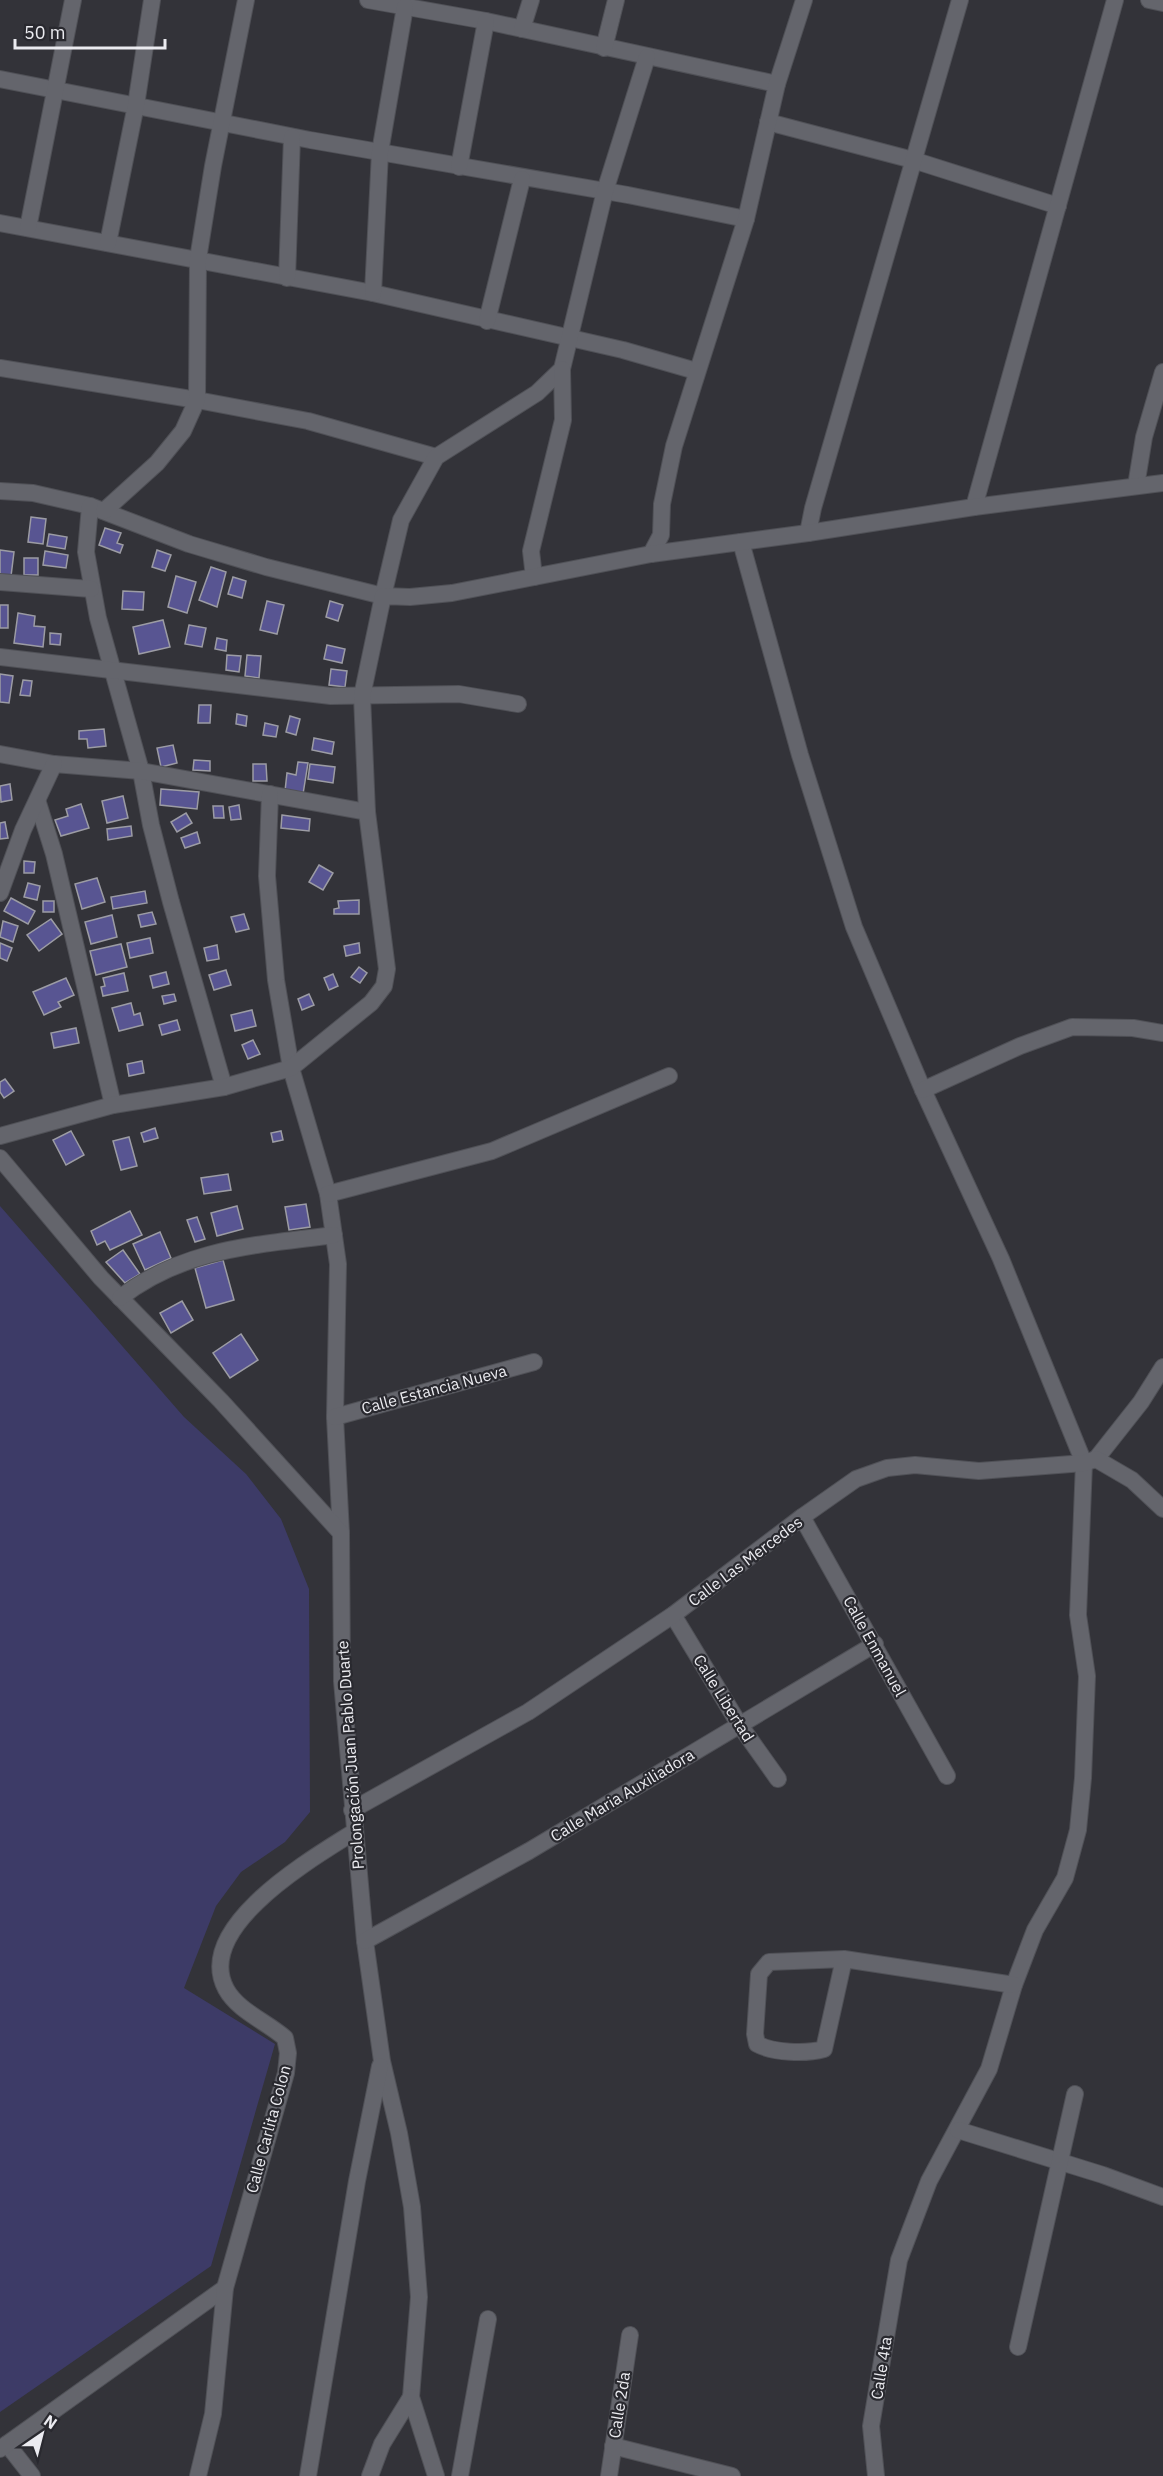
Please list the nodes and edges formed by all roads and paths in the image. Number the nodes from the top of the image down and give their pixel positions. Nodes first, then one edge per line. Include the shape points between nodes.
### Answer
1 (73, 0) edge
2 (152, 0) edge
3 (246, 0) edge
4 (368, 0) edge
5 (531, 0) edge
6 (616, 0) edge
7 (804, 0) edge
8 (960, 0) edge
9 (1115, 0) edge
10 (1149, 0) edge
11 (1163, 3) edge
12 (438, 6) edge
13 (405, 7) junction
14 (486, 21) junction
15 (522, 30) junction
16 (604, 48) junction
17 (647, 57) junction
18 (0, 79) edge
19 (777, 84) junction
20 (56, 89) junction
21 (136, 105) junction
22 (768, 122) junction
23 (223, 123) junction
24 (292, 136) junction
25 (380, 152) junction
26 (913, 160) junction
27 (459, 167) junction
28 (522, 178) junction
29 (605, 191) junction
30 (1058, 206) junction
31 (746, 219) junction
32 (0, 224) edge
33 (28, 228) junction
34 (108, 243) junction
35 (198, 259) junction
36 (287, 278) junction
37 (372, 293) junction
38 (487, 321) junction
39 (572, 338) junction
40 (0, 368) edge
41 (562, 369) junction
42 (696, 370) junction
43 (1163, 372) edge
44 (197, 400) junction
45 (436, 457) junction
46 (1163, 483) edge
47 (1136, 486) junction
48 (0, 490) edge
49 (974, 507) junction
50 (97, 509) junction
51 (808, 533) junction
52 (661, 535) junction
53 (741, 542) junction
54 (684, 548) junction
55 (651, 554) junction
56 (534, 577) junction
57 (0, 582) edge
58 (91, 589) junction
59 (383, 596) junction
60 (0, 657) edge
61 (112, 670) junction
62 (362, 696) junction
63 (518, 704) dead end
64 (0, 754) edge
65 (54, 764) junction
66 (141, 771) junction
67 (270, 794) junction
68 (38, 803) junction
69 (367, 812) junction
70 (0, 892) edge
71 (1163, 1033) edge
72 (291, 1068) junction
73 (669, 1076) dead end
74 (224, 1087) junction
75 (923, 1090) junction
76 (113, 1105) junction
77 (0, 1136) edge
78 (0, 1158) edge
79 (328, 1194) junction
80 (334, 1235) junction
81 (120, 1298) junction
82 (534, 1362) dead end
83 (1163, 1367) edge
84 (335, 1417) junction
85 (1090, 1461) junction
86 (1163, 1509) edge
87 (802, 1516) junction
88 (341, 1533) junction
89 (673, 1615) junction
90 (875, 1644) junction
91 (739, 1724) junction
92 (947, 1776) dead end
93 (778, 1779) dead end
94 (352, 1810) junction
95 (354, 1832) junction
96 (365, 1941) junction
97 (844, 1959) junction
98 (1014, 1985) junction
99 (382, 2061) junction
100 (1075, 2094) dead end
101 (958, 2130) junction
102 (1058, 2161) junction
103 (1163, 2198) edge
104 (225, 2288) junction
105 (488, 2319) dead end
106 (630, 2335) dead end
107 (1018, 2347) dead end
108 (411, 2397) junction
109 (613, 2446) junction
110 (4, 2447) edge
111 (32, 2476) edge
112 (198, 2476) edge
113 (308, 2476) edge
114 (370, 2476) edge
115 (436, 2476) edge
116 (460, 2476) edge
117 (609, 2476) edge
118 (732, 2476) edge
119 (876, 2476) edge

1 - 20 street
2 - 21 street
3 - 23 street
4 - 13 street
5 - 15 street
6 - 16 street
7 - 19 street
8 - 26 street
9 - 30 street
10 - 11 street
12 - 13 street
12 - 14 street
13 - 25 street
14 - 15 street
14 - 27 street
15 - 16 street
16 - 17 street
17 - 19 street
17 - 29 street
18 - 20 street
19 - 22 street
20 - 21 street
20 - 33 street
21 - 23 street
21 - 34 street
22 - 26 street
22 - 31 street
23 - 24 street
23 - 35 street
24 - 25 street
24 - 36 street
25 - 27 street
25 - 37 street
26 - 30 street
26 - 51 street
27 - 28 street
28 - 29 street
28 - 38 street
29 - 31 street
29 - 39 street
30 - 49 street
31 - 42 street
32 - 33 street
33 - 34 street
34 - 35 street
35 - 36 street
35 - 44 street
36 - 37 street
37 - 38 street
38 - 39 street
39 - 41 street
39 - 42 street
40 - 44 street
41 - 45 street via 537,393
41 - 56 street via 563,420 531,551
42 - 52 street via 665,481
43 - 47 street via 1144,437
44 - 45 street via 308,422
44 - 50 street via 183,431 157,463
45 - 59 street via 401,520
46 - 47 street
47 - 49 street
48 - 50 street
49 - 51 street
50 - 58 street via 86,552
50 - 59 street via 189,544
51 - 53 street
52 - 54 street
52 - 55 street
53 - 54 street
53 - 75 street via 800,755 854,927
54 - 55 street
55 - 56 street
56 - 59 street via 452,593
57 - 58 street
58 - 61 street
59 - 62 street
60 - 61 street
61 - 62 street via 331,696
61 - 66 street
62 - 63 street via 459,694
62 - 69 street
64 - 65 street
65 - 66 street
65 - 68 street
66 - 67 street
66 - 74 street via 151,825
67 - 69 street
67 - 72 street, Prolongación Juan Pablo Duarte via 267,876 276,980
68 - 70 street via 23,830
68 - 76 street via 60,876
69 - 72 street via 387,978 371,1004
71 - 75 street via 1133,1028 1072,1027
72 - 74 street
72 - 79 street, Prolongación Juan Pablo Duarte
73 - 79 street via 492,1151
74 - 76 street
75 - 85 street
76 - 77 street
78 - 81 street
79 - 80 street, Prolongación Juan Pablo Duarte
80 - 81 street via 255,1245 182,1261 156,1273
80 - 84 street, Prolongación Juan Pablo Duarte via 338,1264
81 - 88 street via 221,1401
82 - 84 street, Calle Estancia Nueva
83 - 85 street via 1141,1402
84 - 88 street, Prolongación Juan Pablo Duarte
85 - 86 street via 1132,1480
85 - 87 street, Calle Las Mercedes via 978,1471 915,1465 887,1468 856,1479
85 - 98 street, Calle 4ta via 1078,1615 1087,1676 1078,1830 1065,1878 1035,1930
87 - 89 street, Calle Las Mercedes
87 - 90 street, Calle Enmanuel
88 - 94 street, Prolongación Juan Pablo Duarte via 342,1681
89 - 91 street, Calle Libertad
89 - 94 street, Calle Las Mercedes via 528,1712
90 - 91 street, Calle Maria Auxiliadora
90 - 92 street, Calle Enmanuel
91 - 93 street, Calle Libertad
91 - 96 street, Calle Maria Auxiliadora via 529,1851
94 - 95 street, Prolongación Juan Pablo Duarte
95 - 96 street, Prolongación Juan Pablo Duarte
95 - 104 street, Calle Carlita Colon via 264,1893 224,1946 220,1969 226,1988 237,2003 285,2038 288,2053 286,2073
96 - 99 street, Prolongación Juan Pablo Duarte
97 - 97 street via 769,1962 759,1974 754,2034 757,2044 794,2051 824,2049
97 - 98 street
98 - 101 street, Calle 4ta via 989,2069
99 - 108 street, Prolongación Juan Pablo Duarte via 412,2207 419,2297
99 - 113 street via 355,2192
100 - 102 street
101 - 102 street
101 - 119 street, Calle 4ta via 929,2181 899,2260 872,2426
102 - 103 street
102 - 107 street
104 - 110 street
104 - 112 street, Calle Carlita Colon via 213,2414
105 - 116 street
106 - 109 street, Calle 2da
108 - 114 street via 382,2444
108 - 115 street, Prolongación Juan Pablo Duarte
109 - 117 street, Calle 2da
109 - 118 street
110 - 111 street

